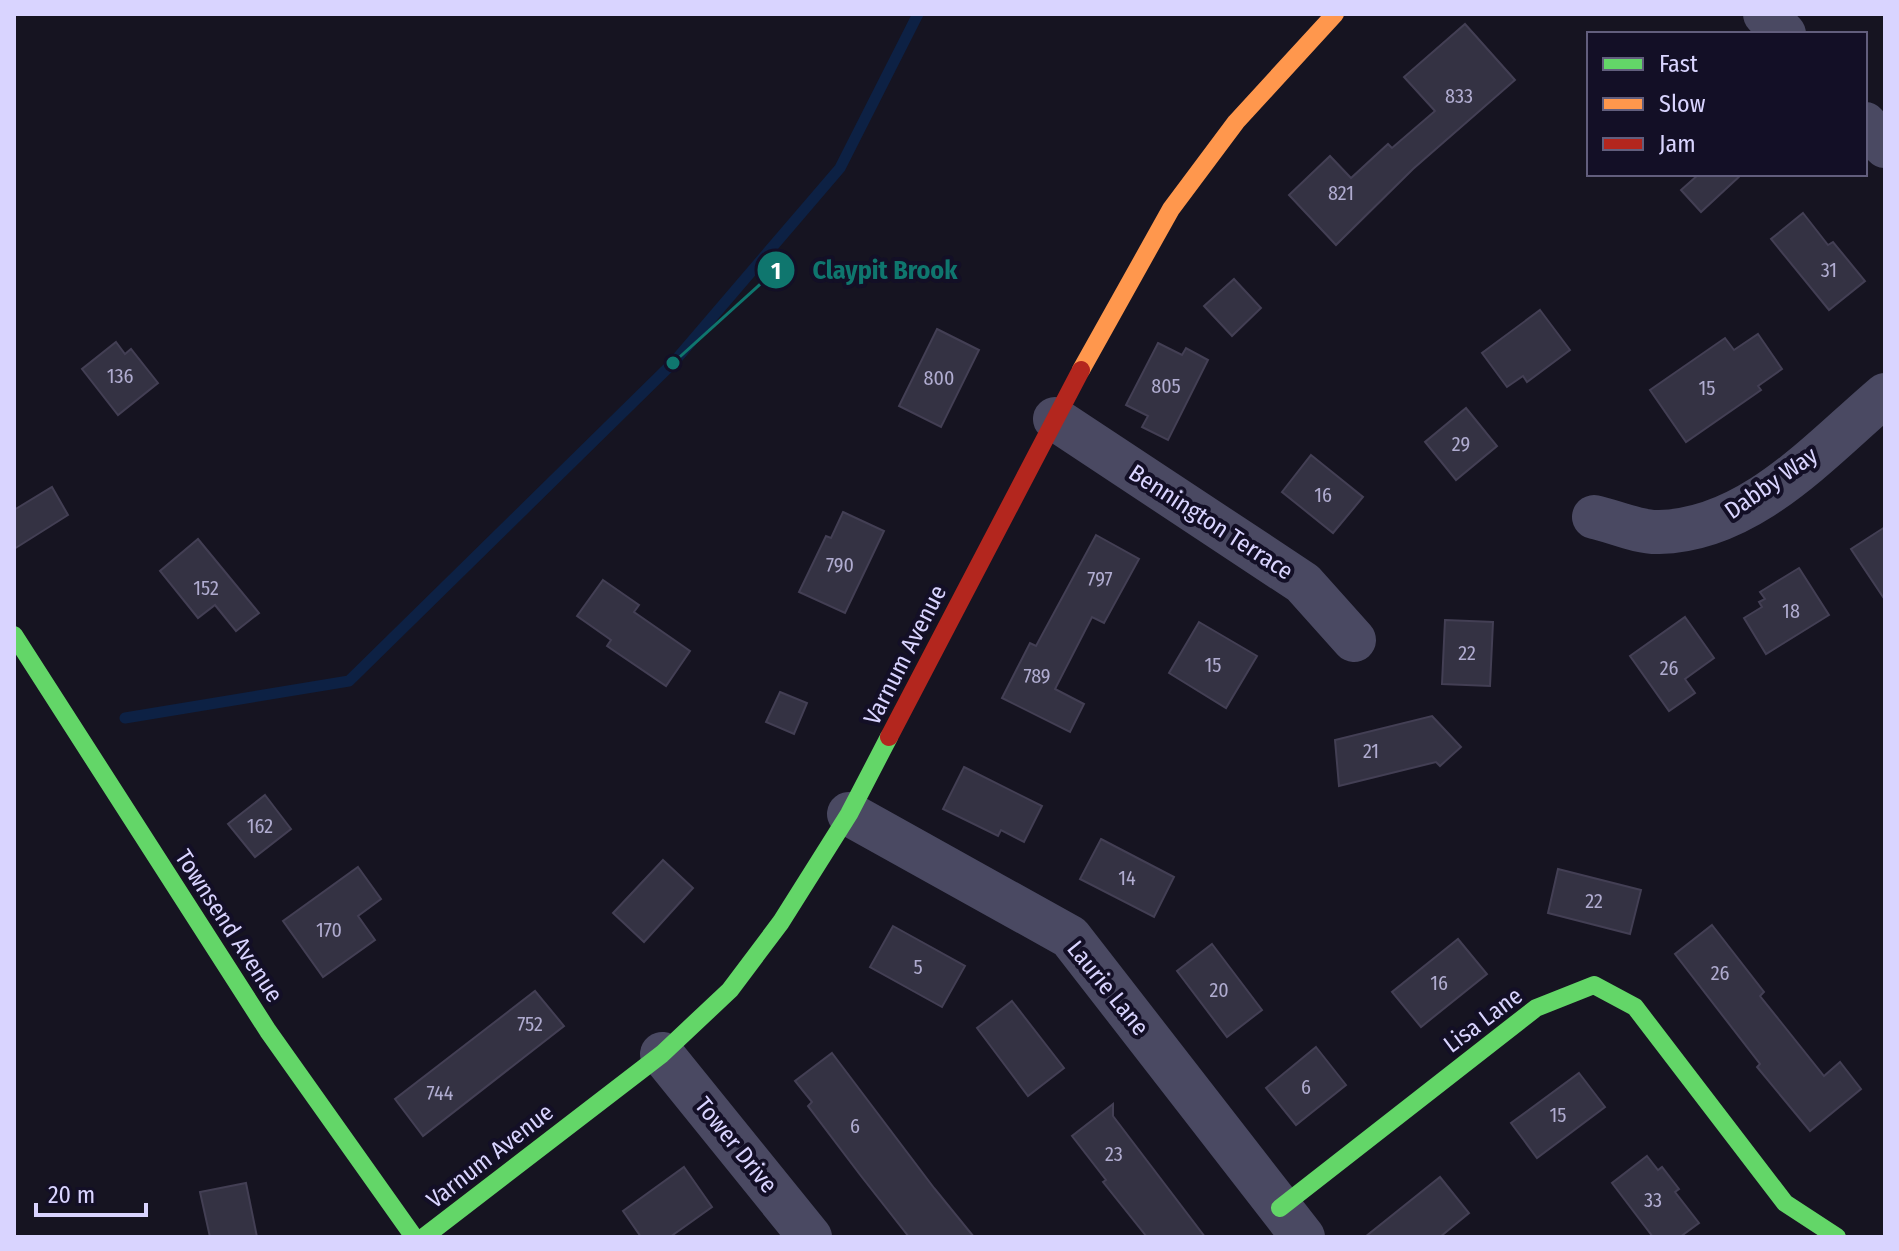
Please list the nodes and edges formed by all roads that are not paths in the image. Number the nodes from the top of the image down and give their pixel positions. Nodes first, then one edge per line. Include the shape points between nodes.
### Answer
1 (1335, 14) edge
2 (1765, 14) edge
3 (1782, 32) edge
4 (1867, 126) edge
5 (1885, 146) edge
6 (1885, 395) edge
7 (1055, 419) junction
8 (1594, 517) dead end
9 (14, 635) edge
10 (1354, 640) dead end
11 (849, 814) junction
12 (662, 1054) junction
13 (1291, 1222) edge
14 (414, 1237) edge
15 (424, 1237) edge
16 (810, 1237) edge
17 (1837, 1237) edge

1 - 7 main road, Varnum Avenue via 1236,122 1171,209
2 - 3 street
4 - 5 street
6 - 8 street, Dabby Way via 1788,478 1730,517 1658,532
7 - 10 street, Bennington Terrace via 1303,583
7 - 11 main road, Varnum Avenue
9 - 14 main road, Townsend Avenue via 268,1031
11 - 12 main road, Varnum Avenue via 781,922 730,990
11 - 13 street, Laurie Lane via 1070,937
12 - 15 main road, Varnum Avenue
12 - 16 street, Tower Drive
13 - 17 main road, Lisa Lane via 1536,1008 1594,985 1635,1007 1785,1203

